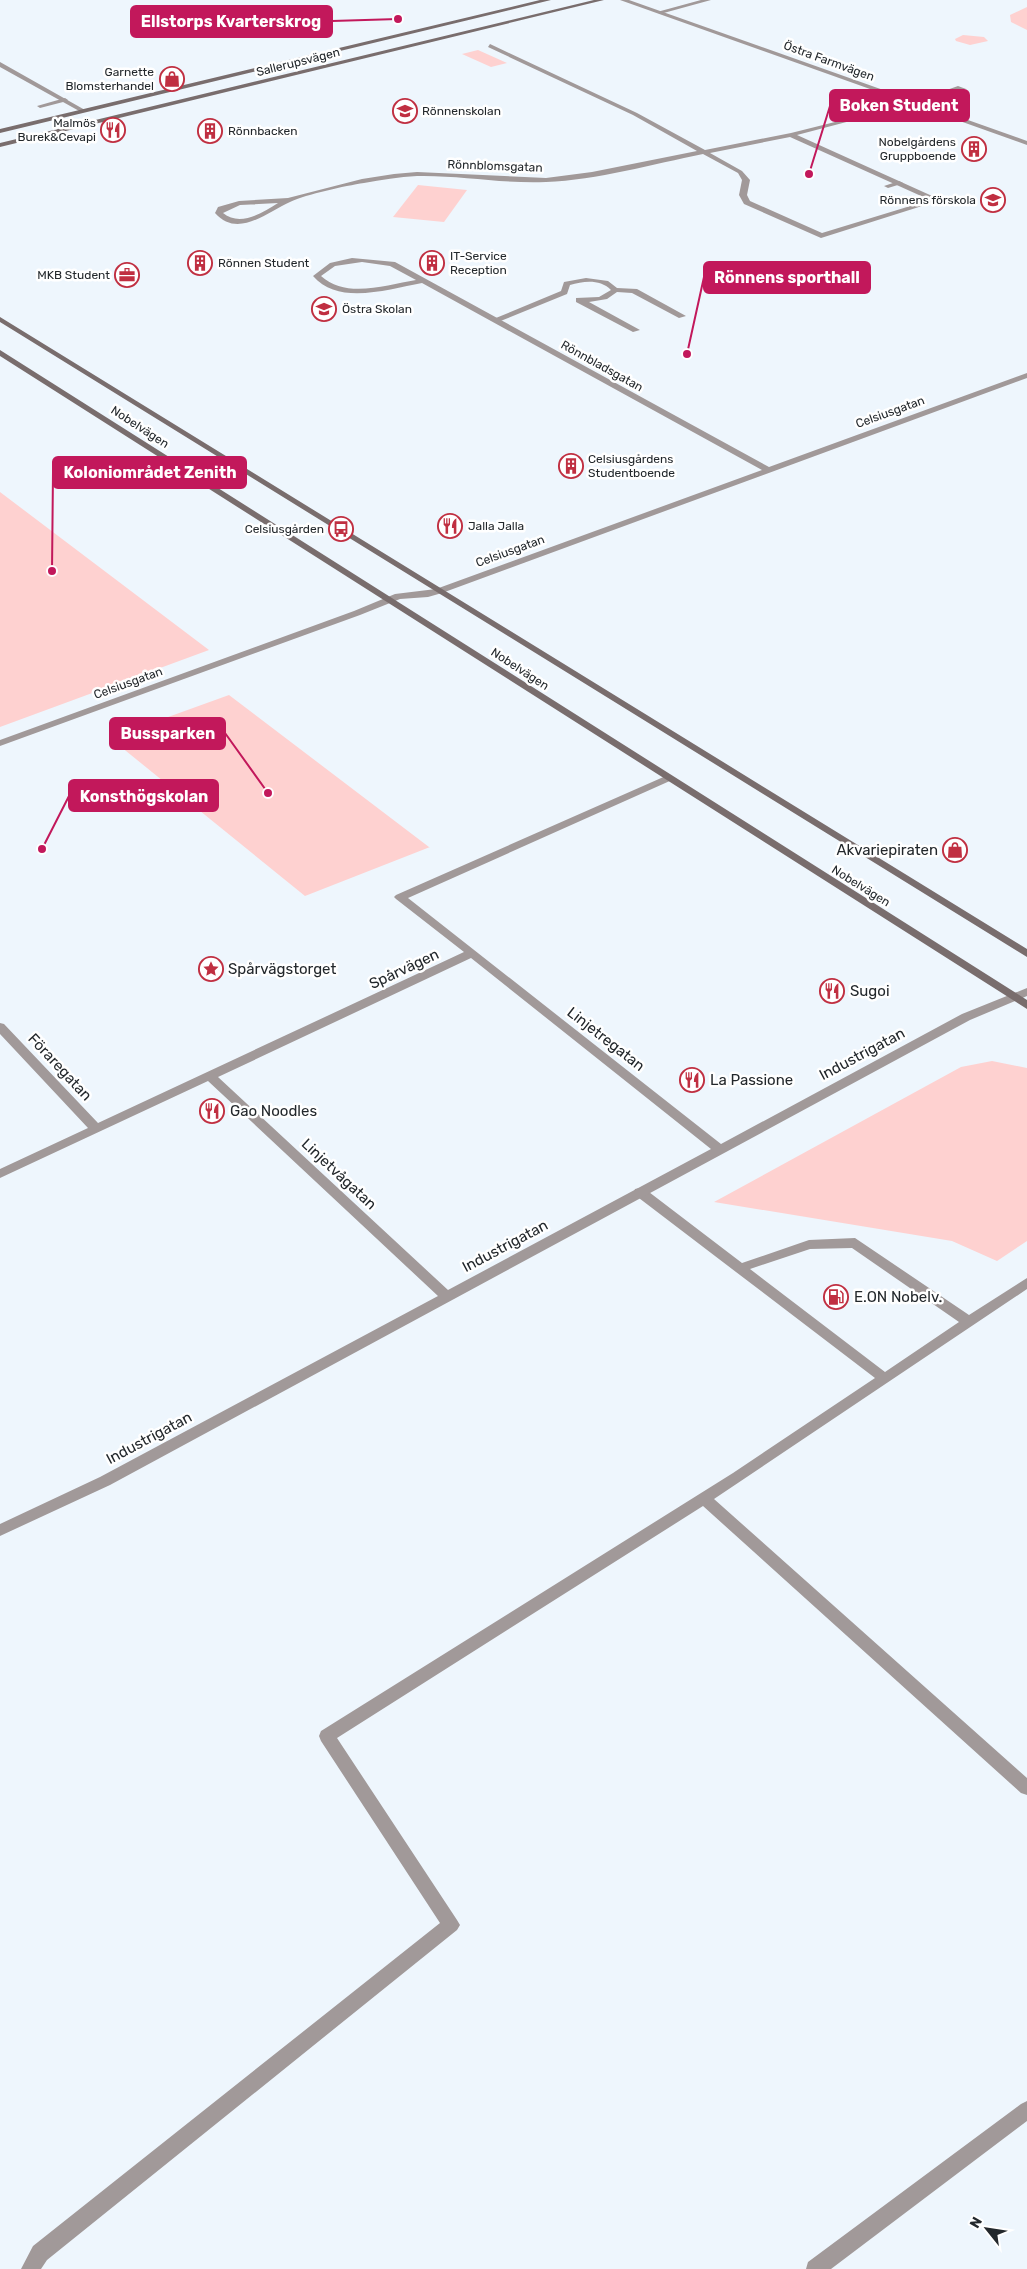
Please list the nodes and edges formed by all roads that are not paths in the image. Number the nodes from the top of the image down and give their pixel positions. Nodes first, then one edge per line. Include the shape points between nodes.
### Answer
1 (548, 0) edge
2 (601, 0) edge
3 (623, 0) edge
4 (708, 0) edge
5 (660, 12) junction
6 (490, 46) dead end
7 (0, 64) edge
8 (964, 90) dead end
9 (61, 98) junction
10 (913, 103) junction
11 (36, 104) dead end
12 (83, 111) junction
13 (0, 130) edge
14 (790, 135) junction
15 (1027, 143) edge
16 (0, 145) edge
17 (702, 151) junction
18 (899, 183) junction
19 (888, 186) dead end
20 (288, 200) junction
21 (423, 281) junction
22 (615, 290) junction
23 (564, 292) junction
24 (579, 300) junction
25 (682, 316) dead end
26 (0, 319) edge
27 (495, 320) junction
28 (636, 330) dead end
29 (0, 352) edge
30 (1027, 375) edge
31 (769, 470) junction
32 (439, 591) junction
33 (388, 599) junction
34 (0, 743) edge
35 (668, 778) junction
36 (472, 954) junction
37 (1027, 954) edge
38 (1021, 995) edge
39 (1027, 1005) edge
40 (0, 1027) edge
41 (210, 1076) junction
42 (96, 1129) junction
43 (719, 1150) junction
44 (0, 1174) edge
45 (640, 1192) junction
46 (740, 1268) junction
47 (1027, 1283) edge
48 (446, 1296) junction
49 (969, 1322) junction
50 (885, 1379) junction
51 (704, 1499) junction
52 (0, 1530) edge
53 (1027, 1788) edge
54 (1027, 2110) edge
55 (30, 2269) edge
56 (815, 2269) edge

1 - 12 main road, Sallerupsvägen
2 - 16 main road, Sallerupsvägen
3 - 5 street, Östra Farmvägen
4 - 5 street
5 - 10 street, Östra Farmvägen
6 - 17 street via 635,114
7 - 9 street
8 - 10 street, Rönnblomsgatan via 958,88
9 - 11 street
9 - 12 street
10 - 14 street, Rönnblomsgatan
10 - 15 street, Östra Farmvägen
12 - 13 main road, Sallerupsvägen
14 - 17 street, Rönnblomsgatan
14 - 18 street
17 - 18 street via 740,172 746,180 743,195 747,202 821,236 937,200
17 - 20 street, Rönnblomsgatan via 592,174 546,180 394,176
18 - 19 street
20 - 20 street, Rönnblomsgatan via 228,205 219,213 232,220 253,220
21 - 21 street, Rönnbladsgatan via 392,264 370,260 335,263 317,276 335,290 351,292
21 - 27 street, Rönnbladsgatan
22 - 23 street via 611,284 578,280 567,284
22 - 24 street via 602,299
22 - 25 street via 634,291
23 - 24 street
23 - 27 street
24 - 28 street
26 - 32 main road, Nobelvägen
27 - 31 street, Rönnbladsgatan
29 - 33 main road, Nobelvägen
30 - 31 street, Celsiusgatan
31 - 32 street, Celsiusgatan
32 - 33 street, Celsiusgatan
32 - 37 main road, Nobelvägen
33 - 34 street, Celsiusgatan
33 - 35 main road, Nobelvägen
35 - 36 street, Spårvägen via 400,897
35 - 38 main road, Nobelvägen
36 - 41 street, Spårvägen
36 - 43 street, Linjetregatan
38 - 39 main road, Nobelvägen
38 - 43 street, Industrigatan via 966,1016
40 - 42 street, Föraregatan
41 - 42 street, Spårvägen
41 - 48 street, Linjetvågatan
42 - 44 street, Spårvägen
43 - 45 street, Industrigatan
45 - 46 street
45 - 48 street, Industrigatan
46 - 49 street via 809,1245 855,1243
46 - 50 street
47 - 49 street
48 - 52 street, Industrigatan via 105,1481
49 - 50 street
50 - 51 street
51 - 53 street
51 - 55 street via 327,1736 451,1925 40,2253
54 - 56 street

